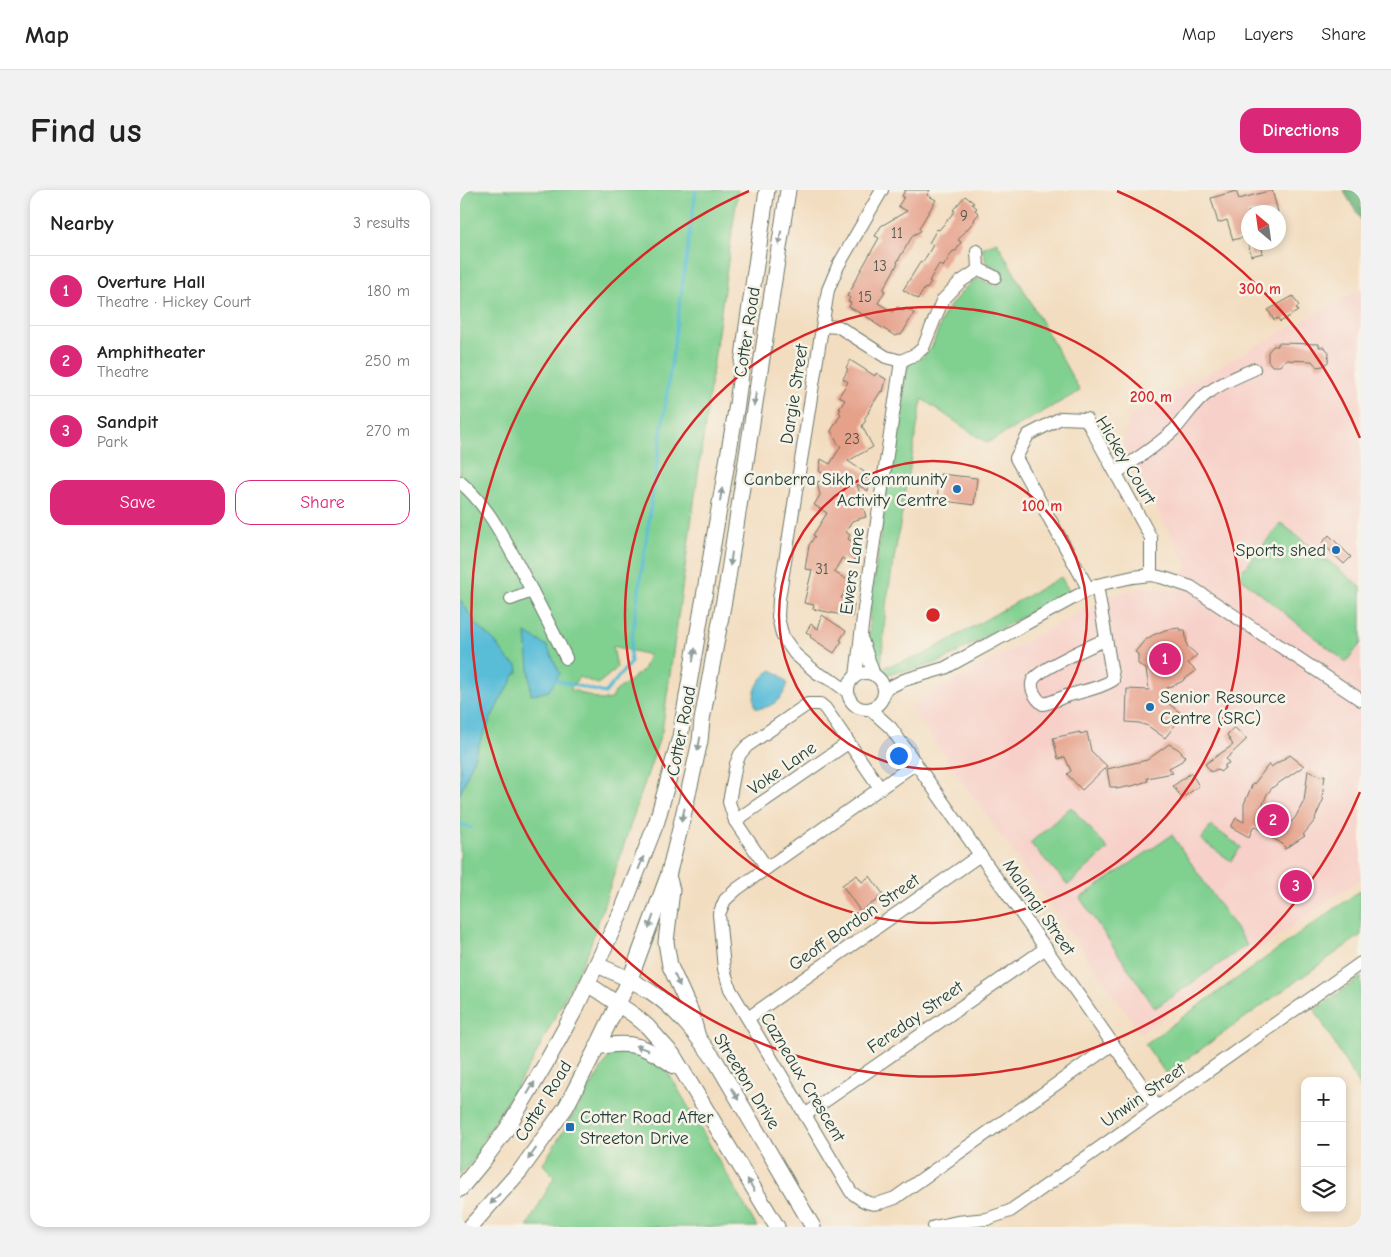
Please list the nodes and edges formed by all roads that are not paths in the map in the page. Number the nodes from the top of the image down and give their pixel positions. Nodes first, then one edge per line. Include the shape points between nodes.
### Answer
1 (767, 190) edge
2 (788, 190) edge
3 (882, 190) edge
4 (977, 251) dead end
5 (978, 270) junction
6 (995, 277) dead end
7 (823, 326) junction
8 (902, 361) junction
9 (1254, 369) dead end
10 (1116, 473) junction
11 (460, 482) edge
12 (1151, 575) junction
13 (1093, 588) junction
14 (532, 591) junction
15 (511, 599) dead end
16 (861, 638) junction
17 (1106, 640) junction
18 (566, 658) dead end
19 (852, 682) junction
20 (880, 687) junction
21 (1361, 700) edge
22 (870, 709) junction
23 (891, 728) junction
24 (848, 743) junction
25 (916, 763) junction
26 (880, 788) junction
27 (735, 822) junction
28 (980, 855) junction
29 (767, 868) junction
30 (668, 876) junction
31 (1046, 948) junction
32 (1361, 962) edge
33 (597, 965) junction
34 (630, 979) junction
35 (588, 984) junction
36 (617, 1004) junction
37 (748, 1018) junction
38 (699, 1038) junction
39 (1113, 1044) junction
40 (597, 1047) junction
41 (681, 1071) junction
42 (1157, 1107) junction
43 (805, 1115) junction
44 (460, 1189) edge
45 (470, 1227) edge
46 (776, 1227) edge
47 (813, 1227) edge
48 (934, 1227) edge

33 -> 1 main road, Cotter Road via 657,821 680,737 736,404
2 -> 30 main road, Cotter Road via 700,741
3 - 7 street, Dargie Street via 838,266 828,290
4 - 5 street
5 - 6 street
5 - 8 street via 960,282 942,301 923,348
7 - 8 street via 839,328 886,357
7 - 19 street, Dargie Street via 778,617 783,637 795,654 817,673 833,681
8 - 16 street, Ewers Lane
9 - 10 street via 1208,392 1161,441
10 - 12 street, Hickey Court via 1151,538
10 - 13 street, Hickey Court via 1086,419 1061,418 1028,435 1016,458
11 - 14 street via 495,523
12 - 13 street
12 - 21 street via 1191,587
13 - 17 street
13 - 20 street via 945,668
14 - 15 street
14 - 18 street
16 - 19 street, Ewers Lane
16 - 20 street, Ewers Lane
17 - 17 street via 1113,680 1047,703 1039,701 1032,688 1035,677
19 - 20 street via 868,673
19 - 22 street via 848,696 854,706
20 - 22 street via 878,705
20 - 23 street, Malangi Street
22 - 23 street, Malangi Street
23 - 25 street, Malangi Street
24 - 26 street
24 - 27 street, Voke Lane
24 - 27 street via 825,708 820,704 808,704 747,746 736,764 729,802
25 - 26 street, Cazneaux Crescent
25 - 28 street, Malangi Street
26 - 29 street, Cazneaux Crescent
27 - 29 street
28 - 31 street, Malangi Street
28 - 37 street, Geoff Bardon Street
29 - 37 street, Cazneaux Crescent via 725,900 719,914 724,970 730,989
30 -> 34 main road, Cotter Road
30 -> 38 main road via 672,890 666,942 670,966 692,1012
31 - 39 street, Malangi Street
31 - 43 street, Fereday Street
32 - 42 street, Unwin Street
33 - 34 main road, Streeton Drive
33 - 35 main road, Cotter Road
34 - 36 main road, Cotter Road
34 - 38 main road, Streeton Drive via 657,997
35 - 36 main road
44 -> 35 main road, Cotter Road via 489,1154 522,1105
36 - 40 main road, Cotter Road
36 - 41 main road via 647,1026 673,1055
37 - 43 street, Cazneaux Crescent
38 -> 47 main road, Streeton Drive
39 - 42 street, Malangi Street
39 - 43 street, Cazneaux Crescent via 895,1198 877,1205 864,1202 851,1192
41 -> 40 main road via 659,1055 636,1045 615,1043
40 -> 45 main road, Cotter Road via 566,1107 520,1171
46 -> 41 main road
42 - 48 street, Unwin Street via 1010,1211 987,1219

